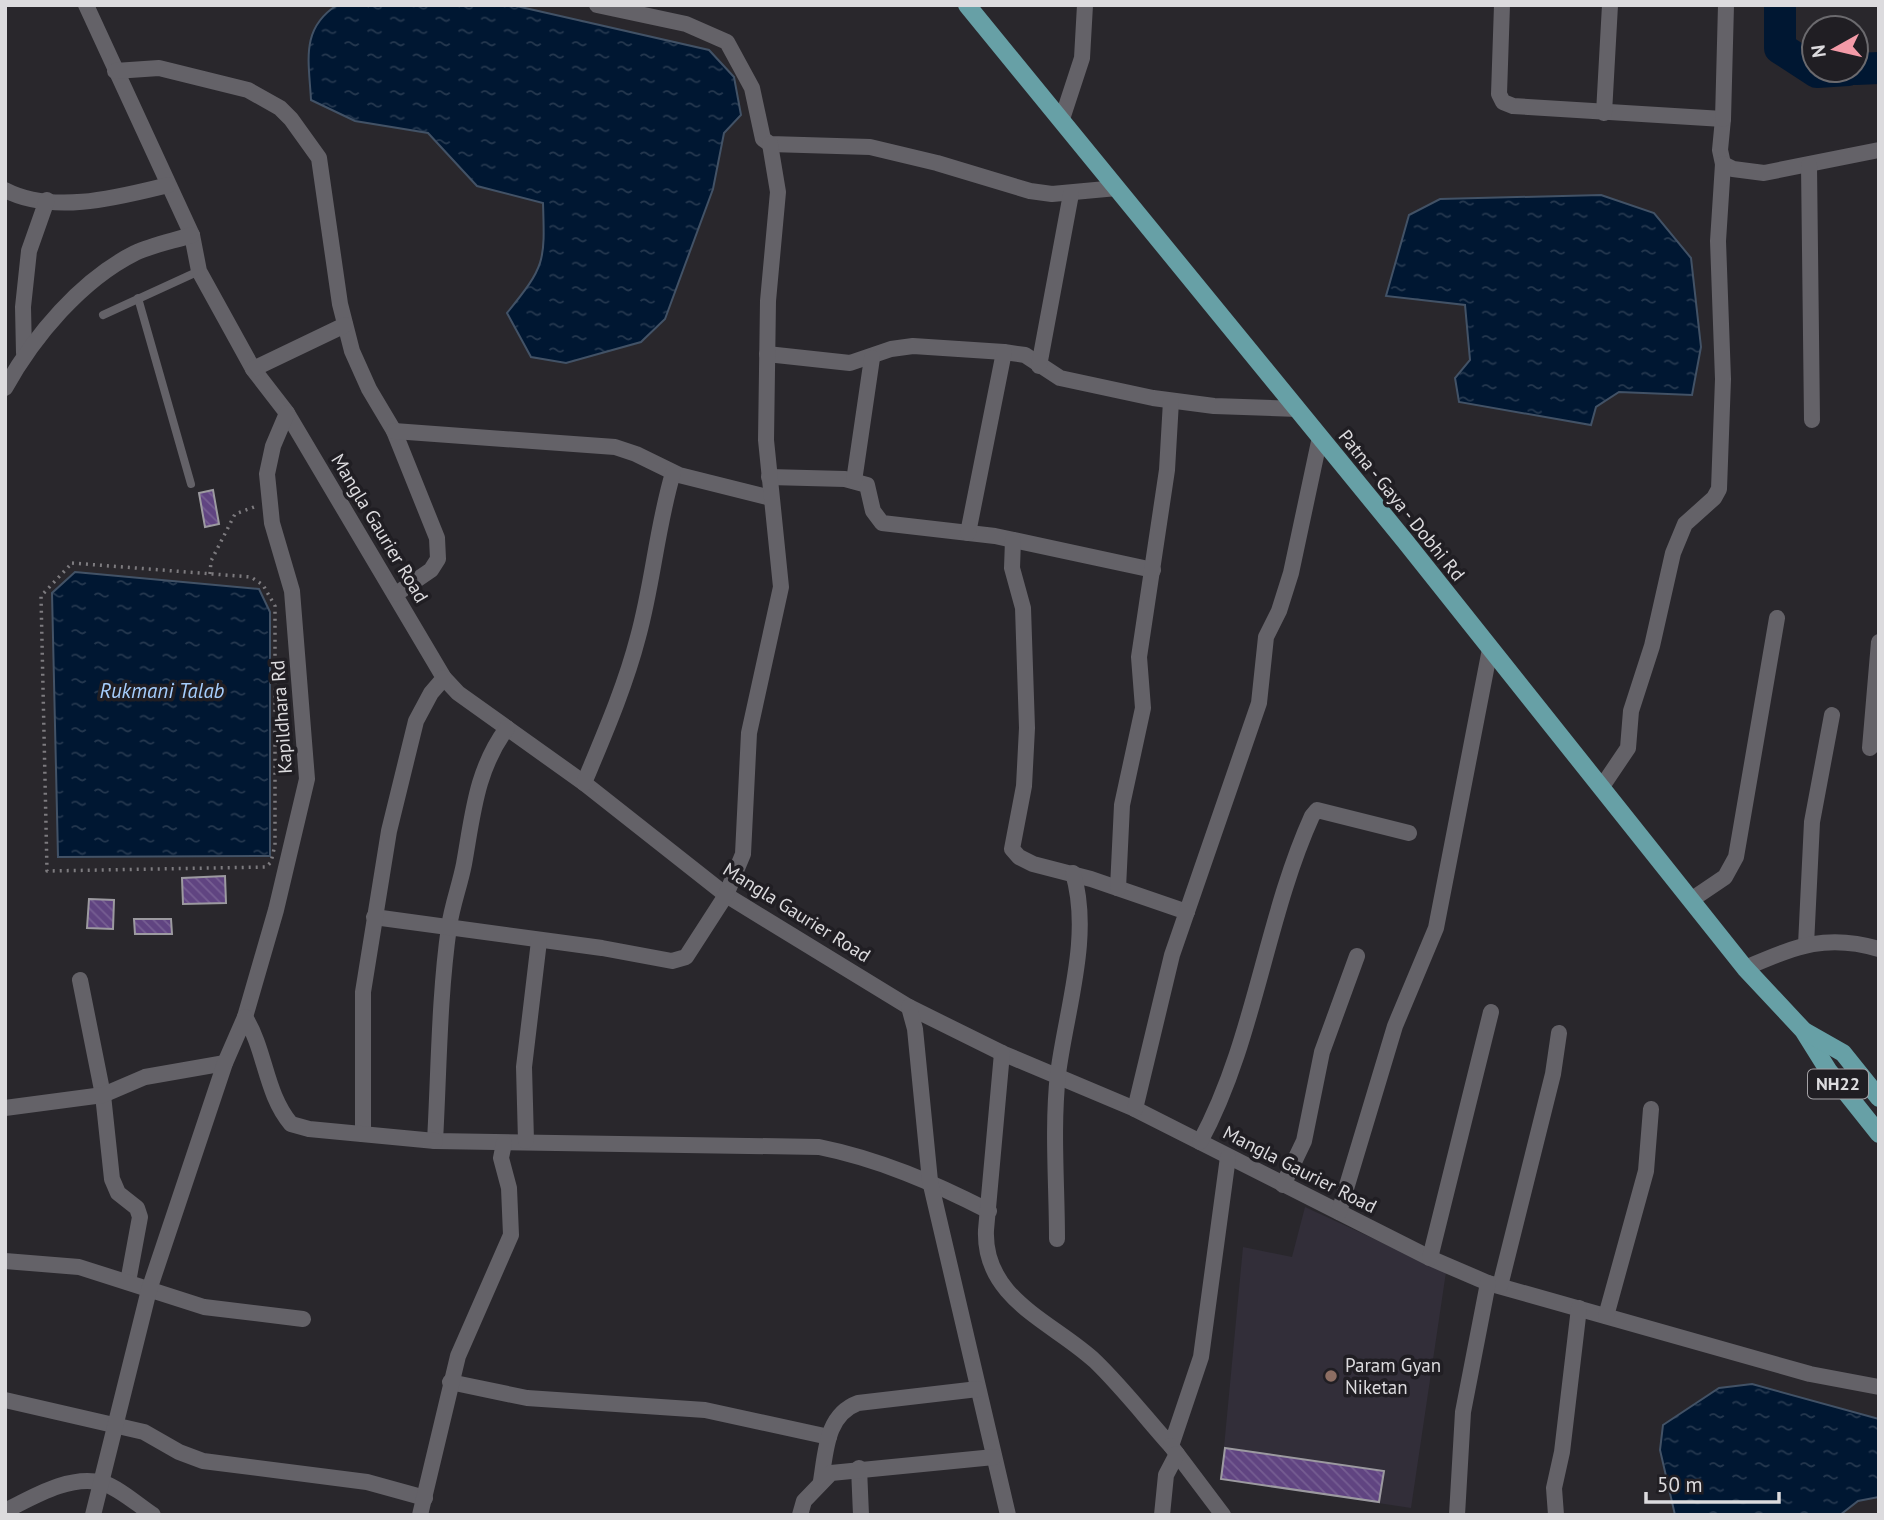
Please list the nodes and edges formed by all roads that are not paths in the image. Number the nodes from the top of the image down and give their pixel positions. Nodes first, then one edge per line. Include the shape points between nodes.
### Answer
1 (86, 5) edge
2 (597, 5) edge
3 (967, 5) edge
4 (1086, 5) edge
5 (1502, 5) edge
6 (1610, 5) edge
7 (1726, 5) edge
8 (115, 71) junction
9 (1604, 113) junction
10 (1062, 119) junction
11 (1723, 119) junction
12 (770, 144) junction
13 (1879, 150) edge
14 (1723, 164) junction
15 (1809, 165) junction
16 (167, 185) junction
17 (1117, 188) junction
18 (5, 190) edge
19 (1071, 194) junction
20 (47, 200) junction
21 (192, 235) junction
22 (199, 271) junction
23 (138, 298) junction
24 (103, 316) dead end
25 (345, 325) junction
26 (1004, 352) junction
27 (24, 353) junction
28 (767, 354) junction
29 (872, 358) junction
30 (1039, 366) junction
31 (253, 369) junction
32 (5, 387) edge
33 (1171, 401) junction
34 (1298, 409) junction
35 (288, 413) junction
36 (1812, 420) dead end
37 (394, 430) junction
38 (1320, 437) junction
39 (673, 473) junction
40 (769, 477) junction
41 (854, 481) junction
42 (191, 484) dead end
43 (771, 498) junction
44 (968, 533) junction
45 (1013, 540) junction
46 (1153, 570) junction
47 (396, 594) junction
48 (1777, 618) dead end
49 (1879, 642) edge
50 (1490, 649) junction
51 (444, 678) junction
52 (1832, 715) dead end
53 (507, 728) junction
54 (1870, 748) dead end
55 (584, 783) junction
56 (1601, 788) junction
57 (1409, 833) dead end
58 (1073, 873) junction
59 (1118, 888) junction
60 (726, 895) junction
61 (1691, 900) junction
62 (1187, 912) junction
63 (374, 917) junction
64 (449, 926) junction
65 (540, 941) junction
66 (1806, 944) junction
67 (1879, 949) edge
68 (1357, 956) dead end
69 (1745, 968) junction
70 (80, 980) dead end
71 (909, 1007) junction
72 (1491, 1012) dead end
73 (245, 1017) junction
74 (1803, 1030) junction
75 (1559, 1034) dead end
76 (1002, 1053) junction
77 (225, 1063) junction
78 (1058, 1076) junction
79 (103, 1095) junction
80 (1879, 1098) edge
81 (5, 1108) edge
82 (1135, 1109) junction
83 (1651, 1109) dead end
84 (363, 1134) junction
85 (1879, 1134) edge
86 (435, 1141) junction
87 (526, 1141) junction
88 (1200, 1142) junction
89 (504, 1143) junction
90 (1228, 1157) junction
91 (930, 1181) junction
92 (1283, 1185) junction
93 (989, 1211) junction
94 (1339, 1212) junction
95 (1057, 1239) dead end
96 (1430, 1258) junction
97 (5, 1261) edge
98 (128, 1282) junction
99 (1494, 1284) junction
100 (149, 1290) junction
101 (1579, 1308) junction
102 (1606, 1316) junction
103 (303, 1319) dead end
104 (450, 1382) junction
105 (1879, 1387) edge
106 (978, 1389) junction
107 (5, 1400) edge
108 (114, 1423) junction
109 (829, 1437) junction
110 (1174, 1450) junction
111 (994, 1457) junction
112 (859, 1468) junction
113 (821, 1481) junction
114 (103, 1483) junction
115 (425, 1498) junction
116 (5, 1511) edge
117 (93, 1515) edge
118 (153, 1515) edge
119 (420, 1515) edge
120 (800, 1515) edge
121 (861, 1515) edge
122 (1009, 1515) edge
123 (1162, 1515) edge
124 (1223, 1515) edge
125 (1457, 1515) edge
126 (1556, 1515) edge

1 - 8 street, Mangla Gaurier Road
2 - 12 street via 686,24 727,42 751,88 763,139
3 - 10 main road, Patna - Gaya - Dobhi Rd
4 - 10 street via 1082,58
5 - 9 street via 1499,94 1503,102 1543,110
6 - 9 street
7 - 11 street
8 - 16 street, Mangla Gaurier Road
8 - 25 street via 159,68 237,87 280,108 303,131 323,173
9 - 11 street
10 - 17 main road, Patna - Gaya - Dobhi Rd
11 - 14 street
12 - 19 street via 870,147 1030,191
12 - 28 street via 778,192
13 - 15 street
14 - 15 street via 1764,173
14 - 56 street via 1718,241 1723,379 1718,489 1685,524 1673,553 1652,646 1631,710 1628,748
15 - 36 street
16 - 20 street via 114,197
16 - 21 street, Mangla Gaurier Road
17 - 19 street
17 - 34 main road, Patna - Gaya - Dobhi Rd
18 - 20 street
19 - 30 street
20 - 27 street via 29,251
21 - 22 street, Mangla Gaurier Road
21 - 27 street via 136,253 107,272 76,297
22 - 23 lane
22 - 31 street, Mangla Gaurier Road
23 - 24 lane
23 - 42 lane
25 - 31 street
25 - 37 street via 358,368
26 - 29 street via 914,346
26 - 30 street via 1025,355
26 - 44 street
27 - 32 street
28 - 29 street via 833,363
28 - 40 street
29 - 41 street
30 - 33 street via 1060,378
31 - 35 street, Mangla Gaurier Road
33 - 34 street
33 - 46 street
34 - 38 main road, Patna - Gaya - Dobhi Rd
35 - 47 street, Mangla Gaurier Road
35 - 73 street, Kapildhara Rd via 267,474 272,523 292,591 307,779
37 - 39 street via 615,447
37 - 47 street via 437,538 438,559 431,570
38 - 50 main road, Patna - Gaya - Dobhi Rd
38 - 62 street via 1291,573 1266,637 1259,703
39 - 43 street
39 - 55 street via 639,635 618,702
40 - 41 street
40 - 43 street
41 - 44 street via 867,485 873,511 882,523
43 - 60 street via 781,587 749,733 743,853
44 - 45 street
45 - 46 street
45 - 58 street via 1012,568 1024,621 1027,728 1024,786 1012,849 1033,864
46 - 59 street via 1139,657 1143,708 1121,815
47 - 51 street, Mangla Gaurier Road
48 - 61 street via 1738,848 1725,877
49 - 54 street
50 - 56 main road, Patna - Gaya - Dobhi Rd
50 - 94 street via 1436,928 1395,1026
51 - 53 street, Mangla Gaurier Road
51 - 63 street via 424,706 410,738
52 - 66 street via 1812,822
53 - 55 street, Mangla Gaurier Road
53 - 64 street via 490,751 478,784
55 - 60 street, Mangla Gaurier Road
56 - 61 main road, Patna - Gaya - Dobhi Rd
57 - 88 street via 1317,810 1312,816 1227,1082
58 - 59 street
58 - 78 street via 1079,891 1077,941
59 - 62 street
60 - 65 street via 686,957 679,960
60 - 71 street, Mangla Gaurier Road
61 - 69 main road, Patna - Gaya - Dobhi Rd
62 - 82 street via 1172,955
63 - 64 street
63 - 84 street via 363,992
64 - 65 street
64 - 86 street
65 - 87 street via 524,1067
66 - 67 street via 1839,940
66 - 69 street
68 - 92 street via 1322,1052 1304,1141
69 - 74 main road, Patna - Gaya - Dobhi Rd
70 - 79 street
71 - 76 street, Mangla Gaurier Road
71 - 91 street
72 - 96 street
73 - 77 street, Kapildhara Rd
73 - 84 street via 256,1035 272,1093 291,1124
74 - 80 main road, Patna - Gaya - Dobhi Rd / NH22 via 1843,1053
74 - 85 main road, Patna - Gaya - Dobhi Rd / NH22
75 - 99 street via 1553,1074
76 - 78 street, Mangla Gaurier Road
76 - 93 street
77 - 79 street via 145,1077
77 - 100 street, Kapildhara Rd
78 - 82 street, Mangla Gaurier Road
78 - 95 street
79 - 81 street
79 - 98 street via 114,1187 137,1208 140,1217
82 - 88 street, Mangla Gaurier Road
83 - 102 street via 1646,1171
84 - 86 street
86 - 89 street
87 - 89 street
87 - 91 street via 819,1147
88 - 90 street, Mangla Gaurier Road
89 - 104 street via 501,1158 509,1188 511,1235
90 - 92 street, Mangla Gaurier Road
90 - 110 street via 1200,1357
91 - 93 street
91 - 106 street
92 - 94 street, Mangla Gaurier Road
93 - 110 street via 988,1257 1011,1296 1085,1352
94 - 96 street, Mangla Gaurier Road
96 - 99 street, Mangla Gaurier Road
97 - 98 street via 79,1267
98 - 100 street
99 - 101 street, Mangla Gaurier Road
99 - 125 street via 1463,1412
100 - 103 street via 218,1310
100 - 108 street, Kapildhara Rd
101 - 102 street, Mangla Gaurier Road
101 - 126 street via 1555,1481
102 - 105 street, Mangla Gaurier Road via 1810,1374
104 - 109 street via 527,1398 705,1410
104 - 115 street
106 - 109 street via 858,1403 838,1414
106 - 111 street
107 - 108 street
108 - 114 street, Kapildhara Rd
108 - 115 street via 144,1432 203,1461 358,1480
109 - 113 street
110 - 123 street
110 - 124 street
111 - 112 street
111 - 122 street
112 - 113 street via 831,1472
112 - 121 street
113 - 120 street via 804,1501
114 - 116 street via 57,1487
114 - 117 street, Kapildhara Rd
114 - 118 street
115 - 119 street

